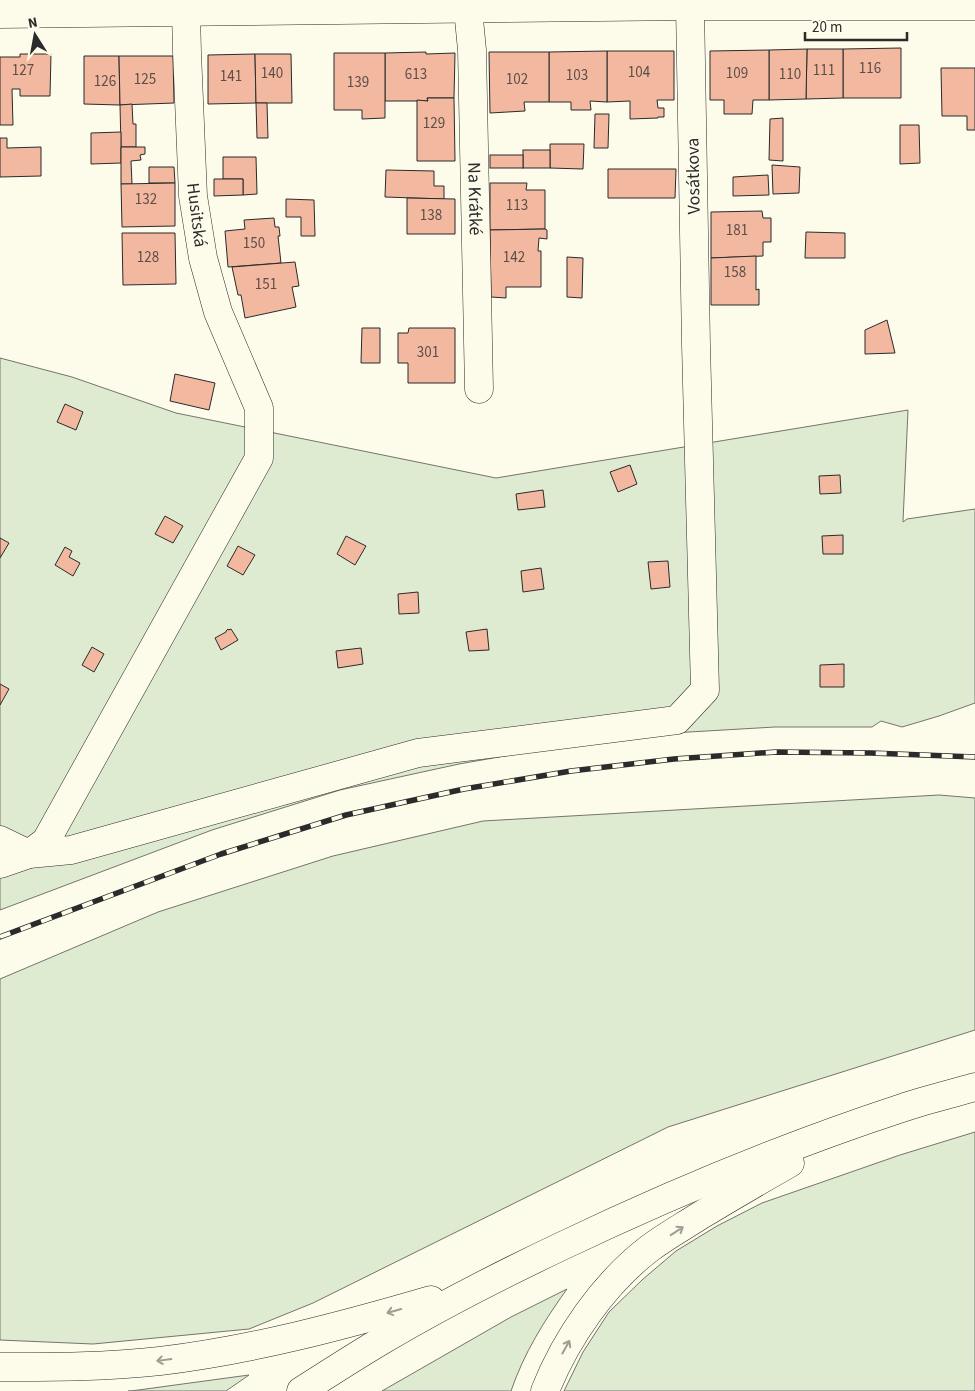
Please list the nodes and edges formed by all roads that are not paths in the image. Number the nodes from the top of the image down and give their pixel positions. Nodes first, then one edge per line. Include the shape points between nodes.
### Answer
1 (690, 6) junction
2 (975, 6) edge
3 (172, 8) edge
4 (468, 10) junction
5 (0, 14) edge
6 (479, 389) dead end
7 (0, 840) edge
8 (29, 854) junction
9 (0, 864) edge
10 (975, 1086) edge
11 (904, 1107) junction
12 (506, 1273) junction
13 (0, 1367) edge
14 (301, 1391) edge
15 (544, 1391) edge

1 - 2 street
1 - 4 street
1 - 8 street, Vosátkova via 705,690 677,720 418,753 71,850
3 - 4 street
3 - 5 street
3 - 8 street, Husitská via 187,52 193,196 203,258 218,312 259,408 259,458 46,841
4 - 6 street, Na Krátké via 472,50
7 - 8 street
8 - 9 street
10 - 11 street
11 - 12 street via 819,1136 678,1192
15 -> 11 street via 567,1344 590,1311 620,1275 649,1249 751,1185
12 -> 13 street via 358,1321 240,1348 160,1361 88,1367
12 - 14 street via 380,1341

